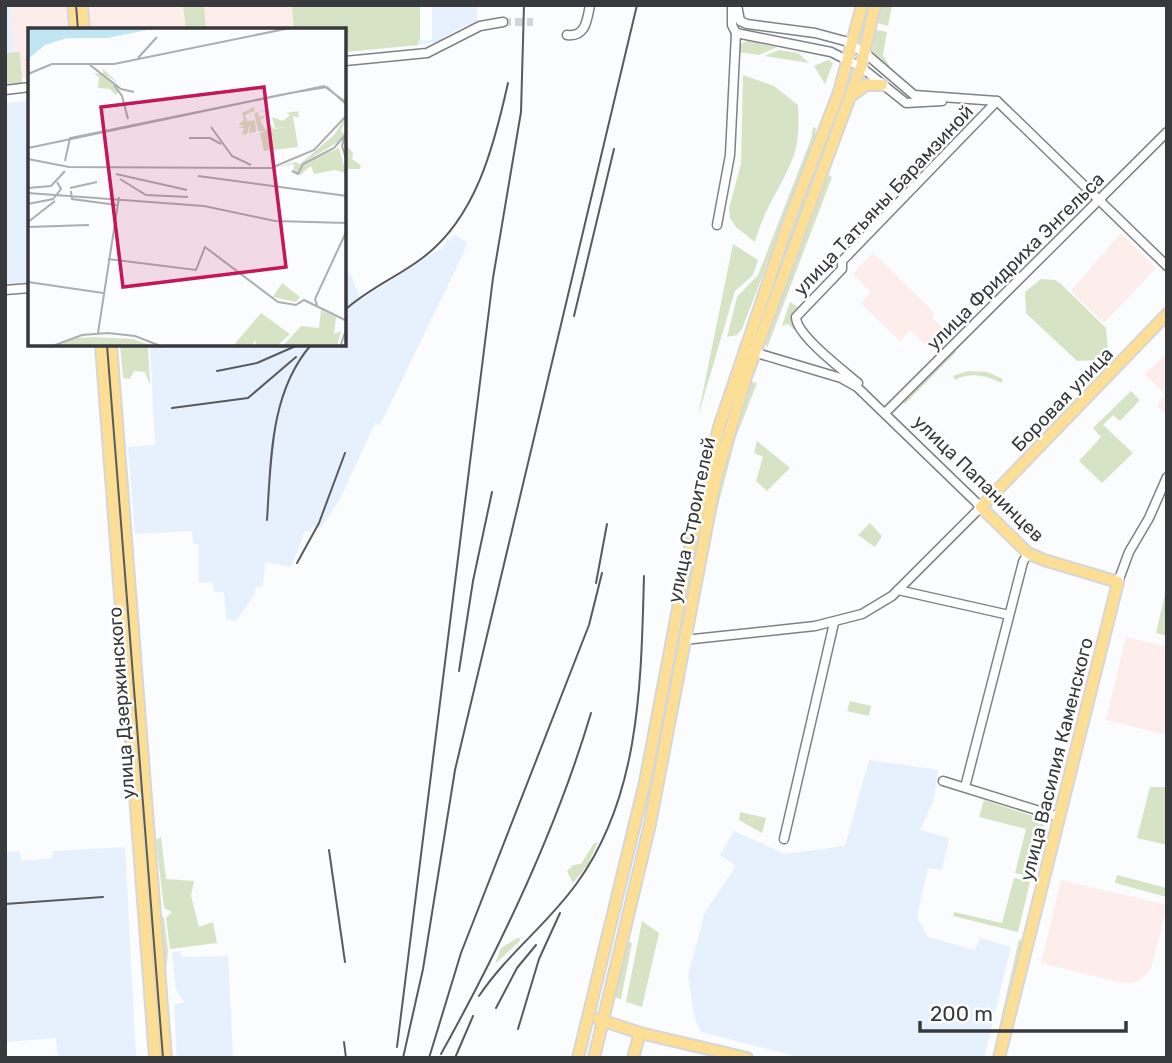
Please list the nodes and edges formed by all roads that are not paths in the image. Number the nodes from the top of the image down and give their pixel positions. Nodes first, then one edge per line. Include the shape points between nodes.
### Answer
1 (73, 5) edge
2 (82, 5) edge
3 (590, 5) edge
4 (732, 5) edge
5 (737, 5) edge
6 (862, 5) edge
7 (875, 5) edge
8 (503, 22) tunnel mouth
9 (75, 28) edge
10 (85, 28) edge
11 (736, 33) junction
12 (567, 35) dead end
13 (854, 46) junction
14 (865, 53) junction
15 (346, 61) edge
16 (849, 61) junction
17 (861, 67) junction
18 (882, 85) junction
19 (28, 88) edge
20 (5, 90) edge
21 (850, 96) junction
22 (956, 98) junction
23 (997, 102) junction
24 (1167, 132) edge
25 (1098, 197) junction
26 (718, 225) dead end
27 (1167, 266) edge
28 (28, 288) edge
29 (5, 290) edge
30 (1167, 314) edge
31 (796, 321) joint
32 (101, 346) edge
33 (111, 346) edge
34 (749, 351) junction
35 (823, 351) junction
36 (832, 359) junction
37 (810, 369) junction
38 (828, 374) junction
39 (866, 394) junction
40 (886, 412) junction
41 (1167, 477) edge
42 (981, 507) junction
43 (1028, 553) junction
44 (1118, 582) junction
45 (898, 590) junction
46 (1009, 615) junction
47 (834, 623) junction
48 (684, 640) junction
49 (943, 781) dead end
50 (965, 787) junction
51 (1059, 817) junction
52 (784, 839) dead end
53 (589, 1015) junction
54 (603, 1021) junction
55 (640, 1033) junction
56 (583, 1038) junction
57 (155, 1058) edge
58 (166, 1058) edge
59 (571, 1058) edge
60 (579, 1058) edge
61 (594, 1058) edge
62 (634, 1058) edge
63 (747, 1058) edge
64 (999, 1058) edge

1 - 9 main road
2 - 10 main road
3 - 12 street via 582,32
4 - 11 street
5 - 13 street via 740,21 747,24 815,33
6 - 13 main road, улица Строителей
7 - 14 main road, улица Строителей
8 - 15 street via 475,28 427,53
11 - 16 street via 823,50
11 - 26 street via 730,155
13 - 14 street
13 - 16 main road, улица Строителей
14 - 17 main road, улица Строителей
14 - 22 street via 914,95
16 - 17 street
16 - 34 main road, улица Строителей
17 - 18 street
17 - 21 main road, улица Строителей
18 - 21 main road via 866,85
18 - 22 street via 906,103
19 - 20 street
21 - 34 main road, улица Строителей
22 - 23 street
23 - 25 street
23 - 31 street, улица Татьяны Барамзиной via 842,261 842,268
24 - 25 street, улица Фридриха Энгельса
25 - 27 street
25 - 40 street, улица Фридриха Энгельса
28 - 29 street
30 - 42 main road, Боровая улица
31 - 35 street, улица Папанинцев
32 - 57 main road, улица Дзержинского
33 - 58 main road, улица Дзержинского
34 - 37 street, улица Папанинцев
34 - 48 main road, улица Строителей via 716,478
34 - 53 main road, улица Строителей via 719,428 697,516 651,757
35 - 36 street, улица Папанинцев
35 - 37 street via 821,360
36 - 38 street via 825,365
36 - 39 street, улица Папанинцев
37 - 38 street, улица Папанинцев
38 - 39 street, улица Папанинцев
39 - 40 street, улица Папанинцев
40 - 42 street, улица Папанинцев
41 - 44 street, улица Василия Каменского
42 - 43 main road, улица Папанинцев
42 - 45 street
43 - 44 main road, улица Папанинцев
43 - 46 street
44 - 51 main road, улица Василия Каменского
45 - 46 street
45 - 47 street via 862,614
46 - 50 street
47 - 48 street
47 - 52 street
48 - 54 main road, улица Строителей via 650,824
49 - 50 street
50 - 51 street
51 - 64 main road, улица Василия Каменского
53 - 54 main road
53 - 56 main road, улица Строителей
54 - 55 main road
54 - 61 main road, улица Строителей
55 - 62 main road
55 - 63 main road
56 - 59 main road
56 - 60 main road, улица Строителей

